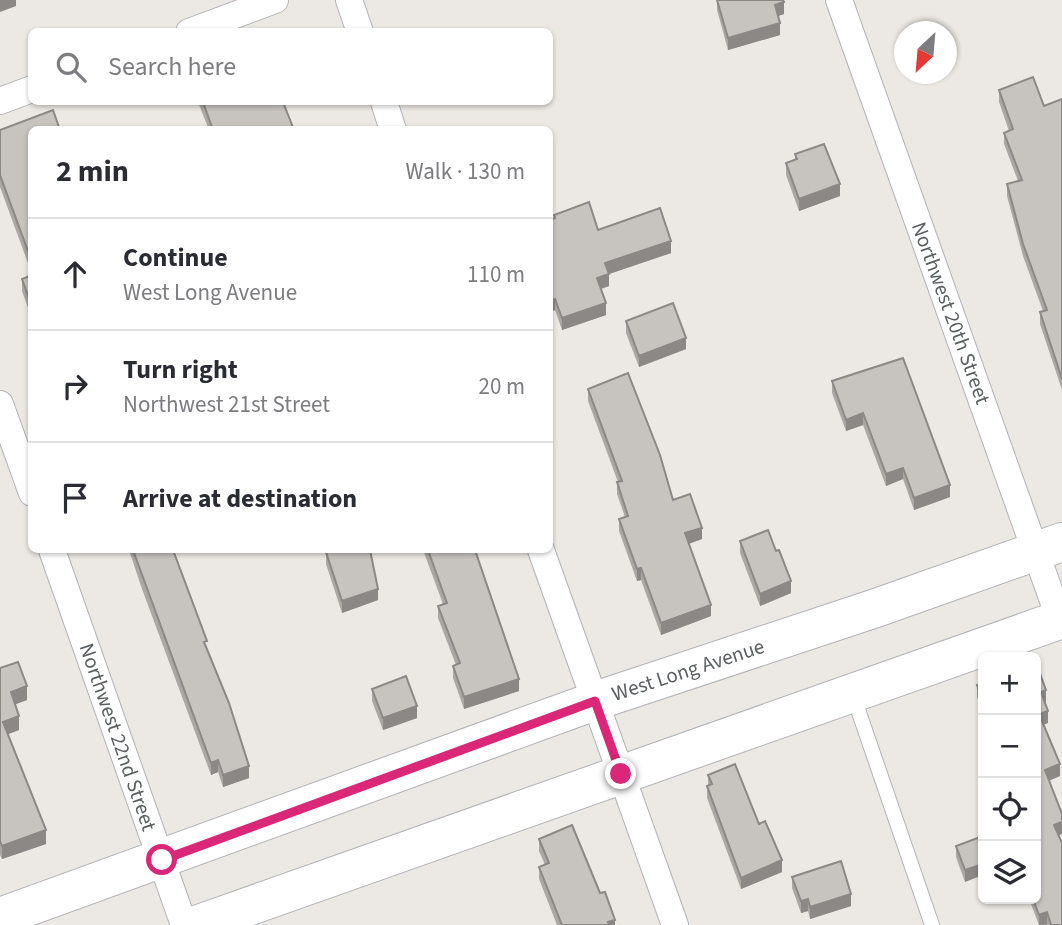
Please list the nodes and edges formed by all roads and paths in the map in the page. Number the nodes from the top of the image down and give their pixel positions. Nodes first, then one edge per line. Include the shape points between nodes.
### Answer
1 (275, 0) edge
2 (349, 0) edge
3 (839, 0) edge
4 (200, 28) edge
5 (359, 28) edge
6 (28, 90) edge
7 (0, 101) edge
8 (385, 105) edge
9 (392, 126) edge
10 (0, 404) edge
11 (28, 481) edge
12 (1049, 547) edge
13 (53, 553) edge
14 (542, 553) edge
15 (1061, 622) edge
16 (852, 693) junction
17 (595, 701) junction
18 (621, 774) junction
19 (162, 860) junction
20 (0, 917) edge
21 (184, 925) edge
22 (196, 925) edge
23 (675, 925) edge
24 (932, 925) edge

1 - 4 street
2 - 5 street
3 - 12 street, Northwest 20th Street
6 - 7 street
8 - 9 street
10 - 11 street
12 - 15 street, Northwest 20th Street
12 - 17 main road, West Long Avenue
13 - 19 street, Northwest 22nd Street
14 - 17 street
15 - 16 main road
16 - 18 main road
16 - 24 lane
17 - 18 street
17 - 19 main road, West Long Avenue
18 - 22 main road
18 - 23 street
19 - 20 main road, West Long Avenue
19 - 21 street, Northwest 22nd Street

